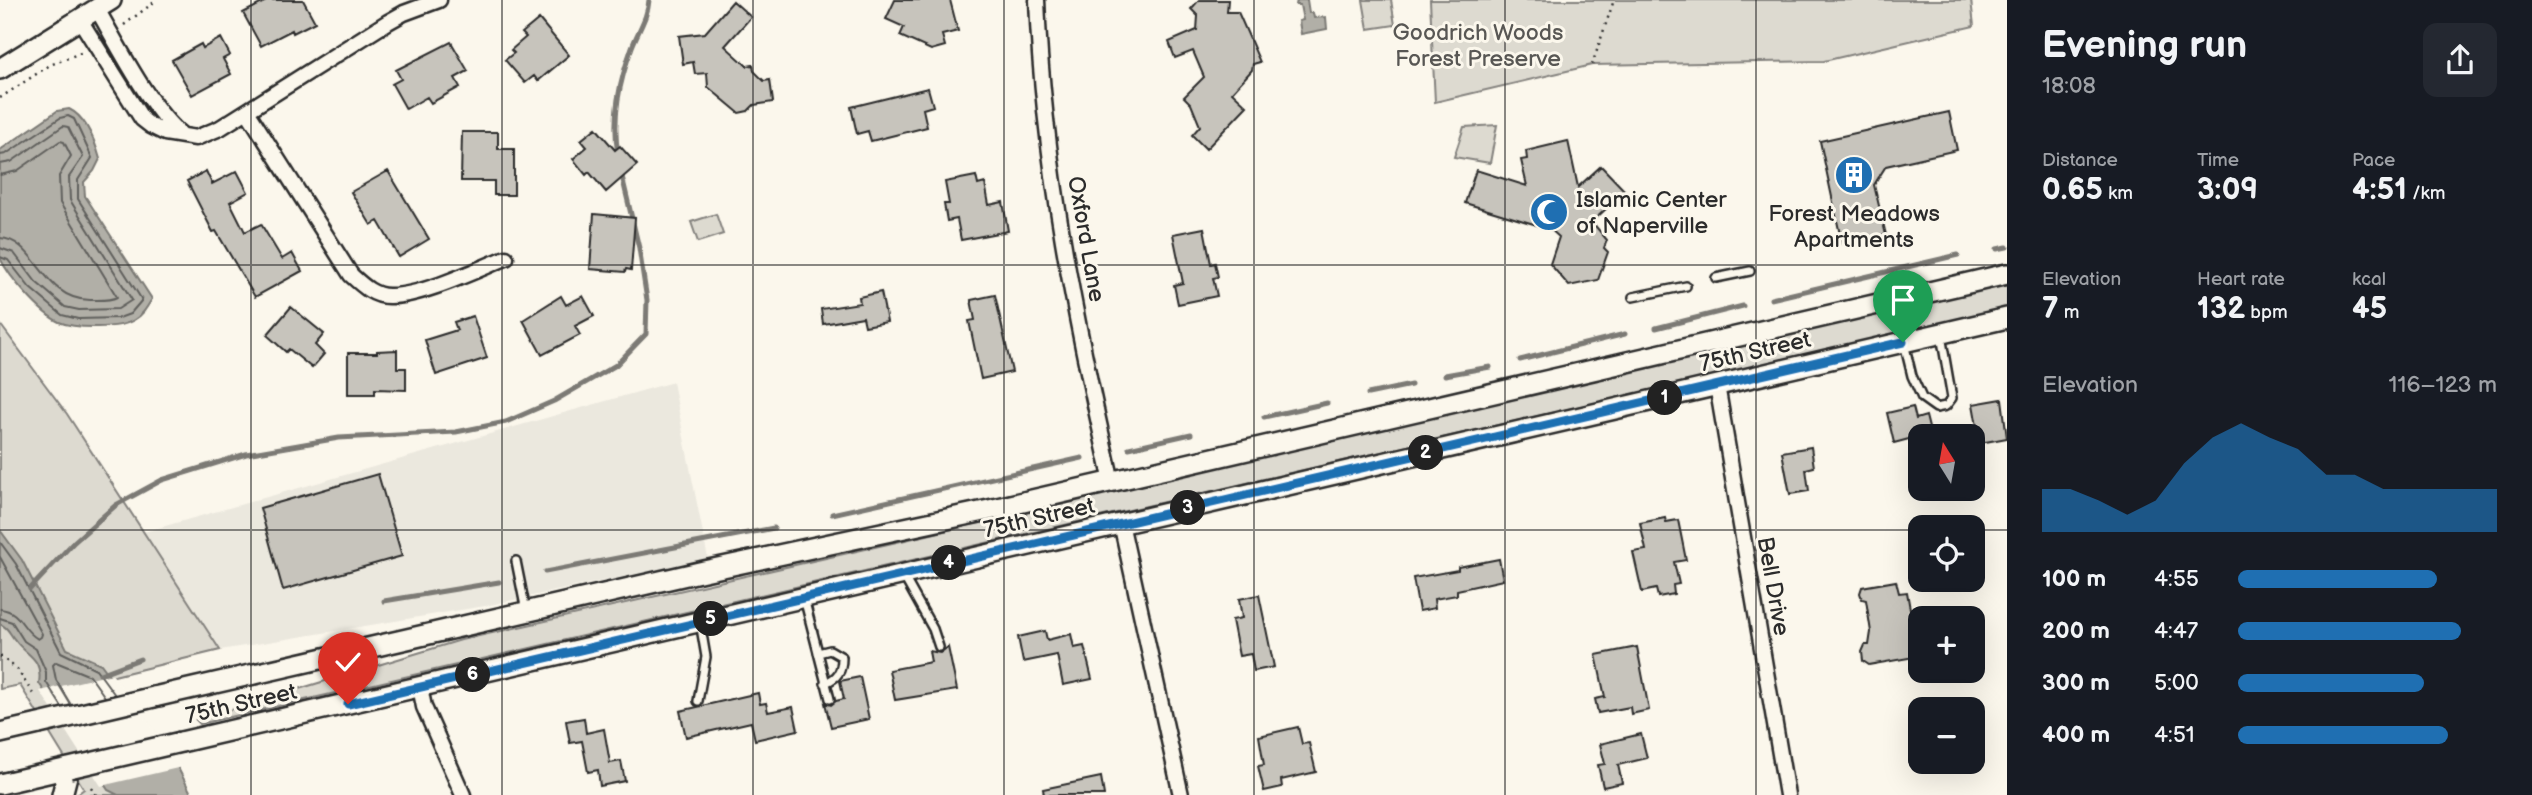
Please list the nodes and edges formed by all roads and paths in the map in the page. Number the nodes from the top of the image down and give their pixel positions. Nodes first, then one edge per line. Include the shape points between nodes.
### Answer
1 (157, 0) edge
2 (439, 0) edge
3 (1037, 0) edge
4 (1614, 0) edge
5 (104, 4) edge
6 (80, 20) junction
7 (118, 30) dead end
8 (87, 50) dead end
9 (1592, 65) dead end
10 (0, 69) edge
11 (0, 98) edge
12 (247, 111) junction
13 (184, 136) junction
14 (506, 258) dead end
15 (1750, 271) dead end
16 (2007, 274) edge
17 (1716, 278) dead end
18 (1686, 286) dead end
19 (1633, 297) dead end
20 (2007, 318) edge
21 (1941, 334) junction
22 (1903, 342) junction
23 (1717, 386) junction
24 (1112, 482) junction
25 (1121, 523) junction
26 (516, 561) dead end
27 (902, 574) junction
28 (803, 597) junction
29 (526, 611) junction
30 (700, 621) junction
31 (939, 647) dead end
32 (818, 653) junction
33 (0, 656) edge
34 (825, 682) junction
35 (420, 687) junction
36 (33, 694) dead end
37 (830, 699) dead end
38 (698, 701) dead end
39 (0, 733) edge
40 (69, 768) junction
41 (0, 784) edge
42 (91, 787) dead end
43 (61, 795) edge
44 (96, 795) edge
45 (463, 795) edge
46 (1181, 795) edge
47 (1787, 795) edge

1 - 7 path
2 - 12 street via 388,22
3 - 24 street, Oxford Lane via 1041,80 1063,238
4 - 9 path
5 - 6 main road
5 - 13 street via 159,111
6 - 10 main road
6 - 13 street via 142,119 165,133
8 - 11 path via 50,65
12 - 13 street via 208,135
12 - 14 street via 351,275 366,289 388,296 413,293
15 - 17 lane
16 - 24 main road, 75th Street
18 - 19 lane
20 - 21 main road, 75th Street
21 - 22 main road, 75th Street
21 - 22 lane via 1952,398 1946,406 1936,408 1922,398
22 - 23 main road, 75th Street
23 - 25 main road, 75th Street
23 - 47 street, Bell Drive
24 - 29 main road, 75th Street
25 - 27 main road, 75th Street
25 - 46 street
26 - 29 lane
27 - 28 main road, 75th Street
27 - 31 lane
28 - 30 main road, 75th Street
28 - 32 lane
29 - 39 main road, 75th Street, bridge
30 - 35 main road, 75th Street
30 - 38 lane via 706,657
32 - 34 lane
32 - 34 lane via 830,650 842,657 835,679
33 - 36 path via 17,669
34 - 37 lane
35 - 40 main road, 75th Street, bridge
35 - 45 street via 424,707
40 - 41 main road, 75th Street
40 - 43 main road
42 - 44 path

